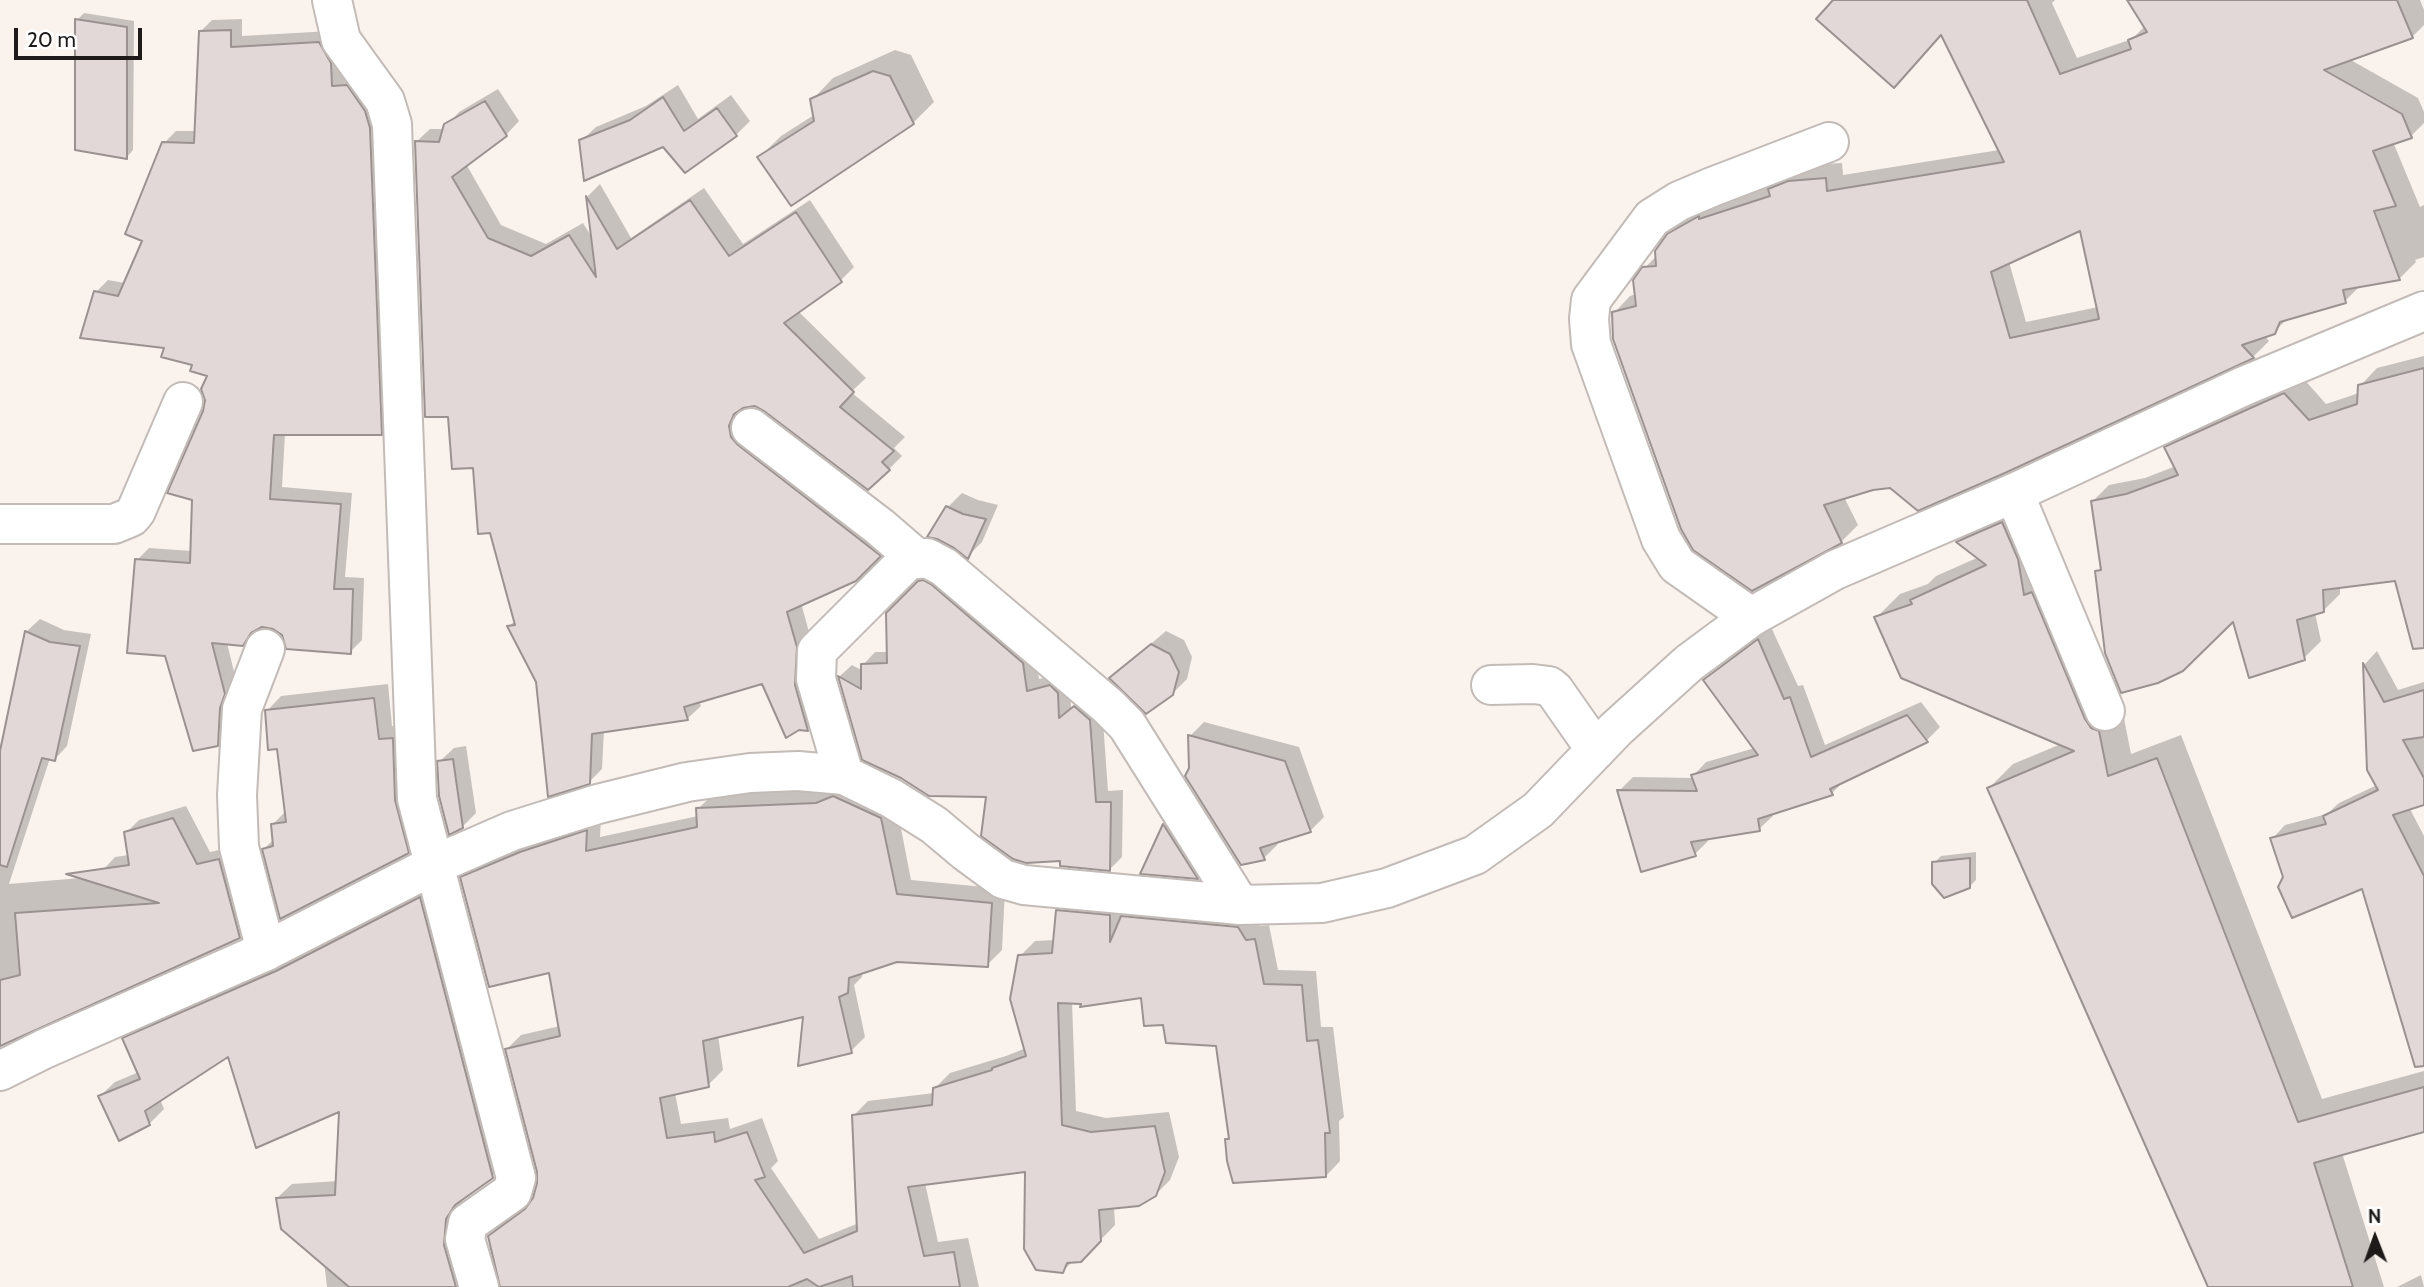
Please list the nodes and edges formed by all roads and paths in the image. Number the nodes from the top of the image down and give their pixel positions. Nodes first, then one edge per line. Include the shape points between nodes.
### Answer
1 (332, 0) edge
2 (1829, 142) dead end
3 (2424, 311) edge
4 (183, 402) dead end
5 (751, 428) dead end
6 (2014, 493) junction
7 (0, 524) edge
8 (916, 558) junction
9 (1751, 617) junction
10 (265, 649) dead end
11 (1491, 685) dead end
12 (2105, 711) dead end
13 (1596, 750) junction
14 (844, 775) junction
15 (436, 864) junction
16 (1240, 905) junction
17 (266, 951) junction
18 (0, 1071) edge
19 (479, 1287) edge

1 - 15 street via 341,40 385,101 392,124 416,788
2 - 9 street via 1679,201 1652,218 1591,300 1591,344 1661,539 1676,565
3 - 6 street via 2244,386
4 - 7 street via 131,517 114,524
5 - 8 street
6 - 9 street via 1835,570
6 - 12 street
8 - 14 street via 817,651 816,679
8 - 16 street via 944,567 1127,725
9 - 13 street via 1689,663
10 - 17 street via 242,709 237,795 239,847
11 - 13 street via 1549,686
13 - 16 street via 1538,810 1475,855 1387,888 1322,903
14 - 15 street via 750,773 687,782 512,831
14 - 16 street via 934,825 1003,879 1024,885
15 - 17 street
15 - 19 street via 516,1178 512,1192 468,1223 465,1239
17 - 18 street

